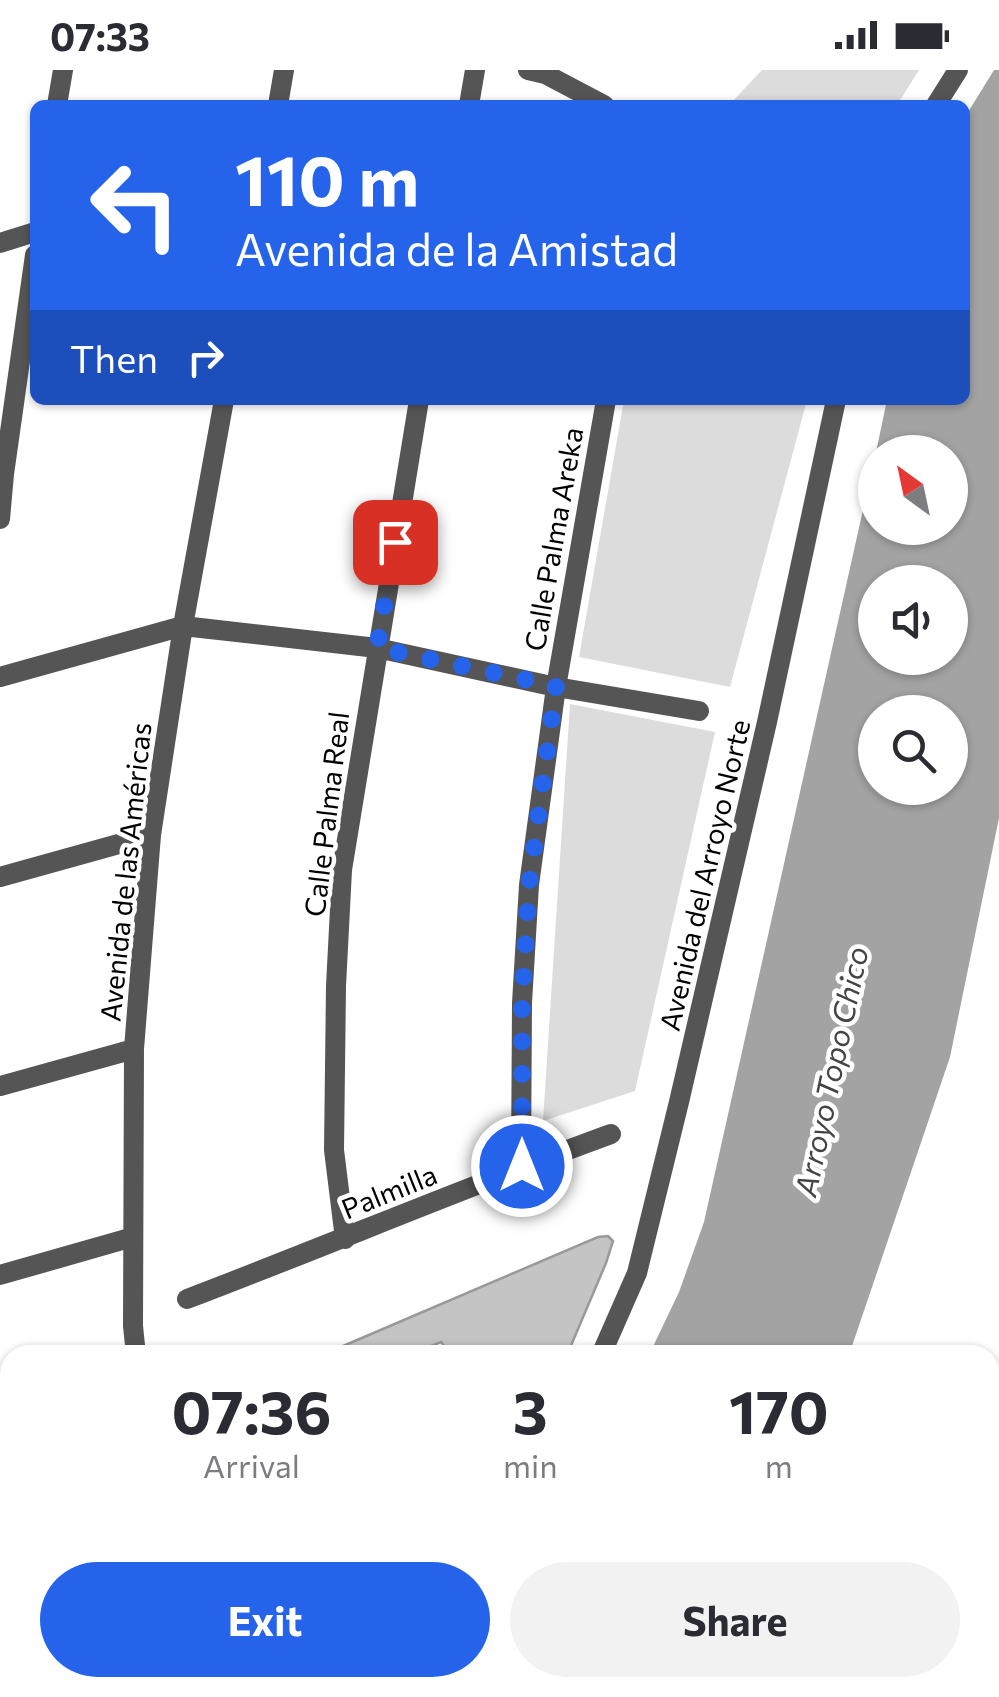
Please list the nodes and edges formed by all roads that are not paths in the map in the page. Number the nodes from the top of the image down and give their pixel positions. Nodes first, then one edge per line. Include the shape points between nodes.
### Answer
1 (63, 70) edge
2 (284, 70) edge
3 (475, 70) edge
4 (528, 70) edge
5 (958, 70) edge
6 (59, 100) edge
7 (279, 100) edge
8 (470, 100) edge
9 (594, 100) edge
10 (939, 100) edge
11 (30, 234) edge
12 (0, 243) edge
13 (30, 288) edge
14 (223, 405) edge
15 (418, 405) edge
16 (605, 405) edge
17 (835, 405) edge
18 (2, 474) edge
19 (0, 519) edge
20 (183, 626) junction
21 (377, 648) junction
22 (0, 677) edge
23 (556, 686) junction
24 (700, 711) dead end
25 (151, 835) junction
26 (0, 877) edge
27 (134, 1049) junction
28 (0, 1086) edge
29 (610, 1134) dead end
30 (522, 1166) junction
31 (133, 1237) junction
32 (345, 1239) junction
33 (0, 1275) edge
34 (188, 1300) dead end
35 (135, 1345) edge
36 (606, 1345) edge

1 - 6 street
2 - 7 street
3 - 8 street
4 - 9 street
5 - 10 street
11 - 12 street
13 - 18 street
14 - 20 street, Avenida de las Américas
15 - 21 street, Calle Palma Real
16 - 23 street, Calle Palma Areka
17 - 36 street, Avenida del Arroyo Norte via 638,1273
18 - 19 street
20 - 21 street
20 - 22 street
20 - 25 street, Avenida de las Américas
21 - 23 street
21 - 32 street, Calle Palma Real via 342,870 334,1150
23 - 24 street
23 - 30 street, Calle Palma Areka via 529,885
25 - 26 street
25 - 27 street, Avenida de las Américas
27 - 28 street
27 - 31 street, Avenida de las Américas
29 - 30 street, Palmilla
30 - 32 street, Palmilla
31 - 33 street
31 - 35 street, Avenida de las Américas
32 - 34 street, Palmilla

